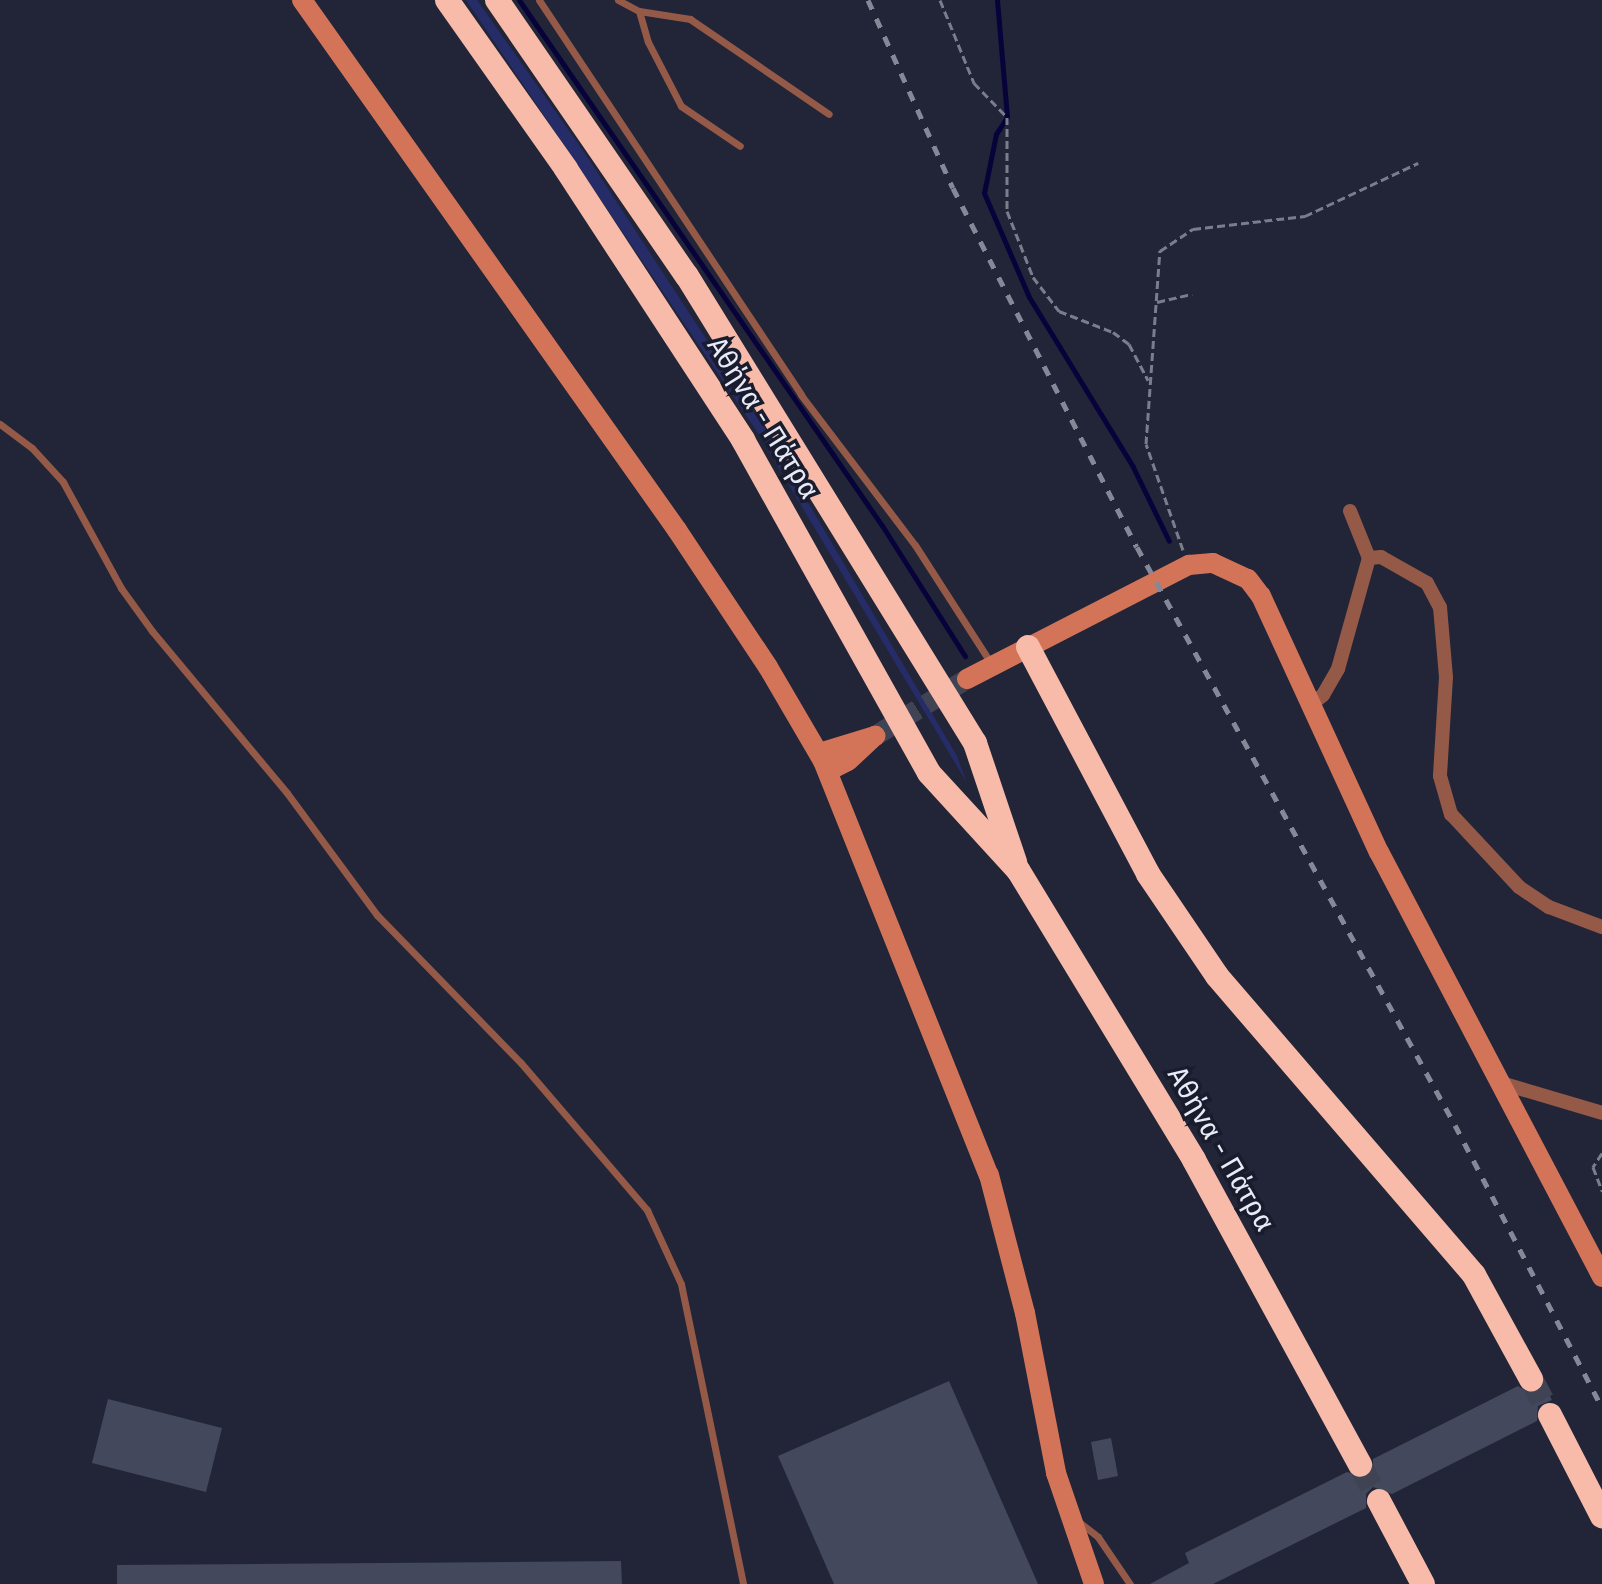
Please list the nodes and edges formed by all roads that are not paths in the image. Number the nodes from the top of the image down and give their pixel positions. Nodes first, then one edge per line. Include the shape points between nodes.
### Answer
1 (302, 0) edge
2 (447, 0) edge
3 (497, 0) edge
4 (539, 0) edge
5 (618, 0) edge
6 (639, 11) junction
7 (829, 114) dead end
8 (740, 146) dead end
9 (0, 424) edge
10 (1350, 511) dead end
11 (1369, 558) junction
12 (1028, 647) junction
13 (992, 666) junction
14 (967, 679) tunnel mouth
15 (1309, 706) junction
16 (1018, 870) junction
17 (1602, 927) edge
18 (1501, 1083) junction
19 (1602, 1113) edge
20 (1602, 1277) edge
21 (1531, 1379) tunnel mouth
22 (1550, 1415) tunnel mouth
23 (1360, 1465) tunnel mouth
24 (1379, 1501) tunnel mouth
25 (1602, 1516) edge
26 (1068, 1518) junction
27 (743, 1584) edge
28 (1094, 1584) edge
29 (1130, 1584) edge
30 (1423, 1584) edge

1 - 26 street via 677,530 823,762 989,1175 1025,1313
2 - 16 highway, Αθήνα - Πάτρα via 627,259 743,440 929,773
3 - 16 highway, Αθήνα - Πάτρα via 687,276 975,743
4 - 13 lane via 801,395 915,545
5 - 6 lane
6 - 7 lane via 690,19
6 - 8 lane via 648,42 681,106
9 - 27 lane via 32,448 63,482 121,588 152,631 287,793 377,915 521,1063 647,1210 681,1284
10 - 11 street
11 - 15 street via 1338,669 1323,695
11 - 17 street via 1381,557 1427,583 1440,607 1446,677 1440,776 1451,814 1519,887 1549,907
12 - 13 street
12 - 15 street via 1189,565 1226,566 1255,586
12 - 21 highway via 1148,874 1217,976 1474,1275
13 - 14 street
15 - 18 street
16 - 23 highway, Αθήνα - Πάτρα via 1202,1173
18 - 19 street
18 - 20 street
22 - 25 highway
24 - 30 highway
26 - 28 street
26 - 29 lane via 1098,1537

